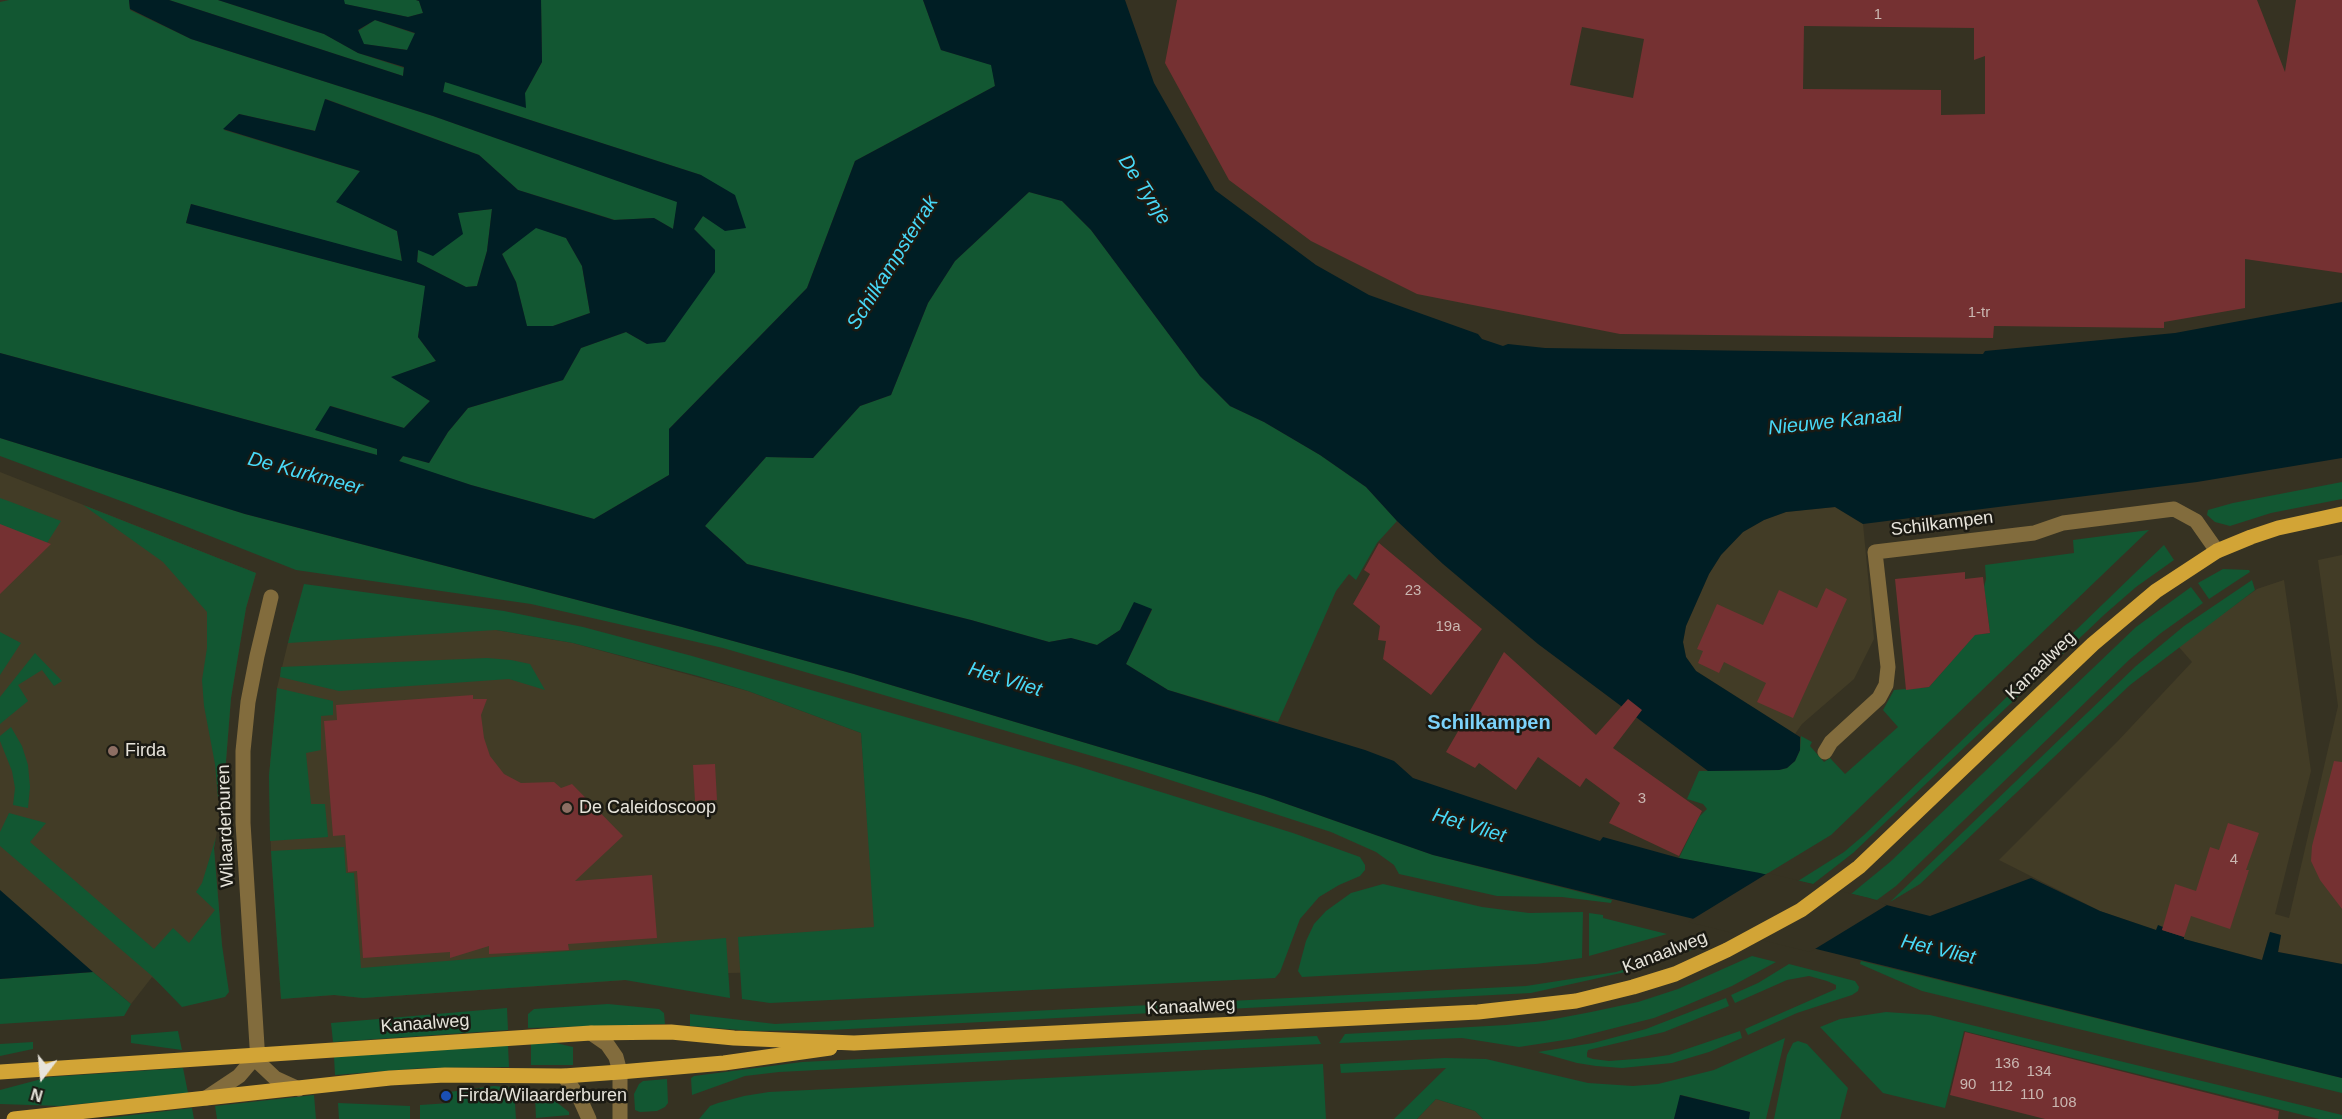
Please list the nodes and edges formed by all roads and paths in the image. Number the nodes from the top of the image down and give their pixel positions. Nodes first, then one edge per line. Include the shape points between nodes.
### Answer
1 (2342, 514) edge
2 (2217, 551) junction
3 (271, 597) dead end
4 (1825, 752) dead end
5 (591, 1033) junction
6 (854, 1043) junction
7 (257, 1055) junction
8 (0, 1071) edge
9 (620, 1072) junction
10 (564, 1076) junction
11 (299, 1089) junction
12 (207, 1098) junction
13 (15, 1119) edge
14 (589, 1119) edge
15 (620, 1119) edge

1 - 2 main road, Kanaalweg via 2278,528
2 - 4 street, Schilkampen via 2196,521 2174,508 2063,523 2034,533 1875,552 1888,667 1886,685 1879,698
2 - 6 main road, Kanaalweg via 2156,591 2109,630 1911,820 1831,889 1801,910 1675,974 1576,1001 1527,1008
3 - 7 street, Wilaarderburen via 256,656 243,751 243,823
5 - 6 main road, Kanaalweg via 671,1032
5 - 7 main road, Kanaalweg
5 - 9 street via 607,1044
6 - 9 main road, Kanaalweg via 782,1056
7 - 8 main road, Kanaalweg
7 - 11 street via 265,1071
7 - 12 street via 239,1076
9 - 10 main road, Kanaalweg
9 - 15 street
10 - 11 main road, Kanaalweg via 401,1077
10 - 14 street
11 - 12 main road, Kanaalweg
12 - 13 main road, Kanaalweg

